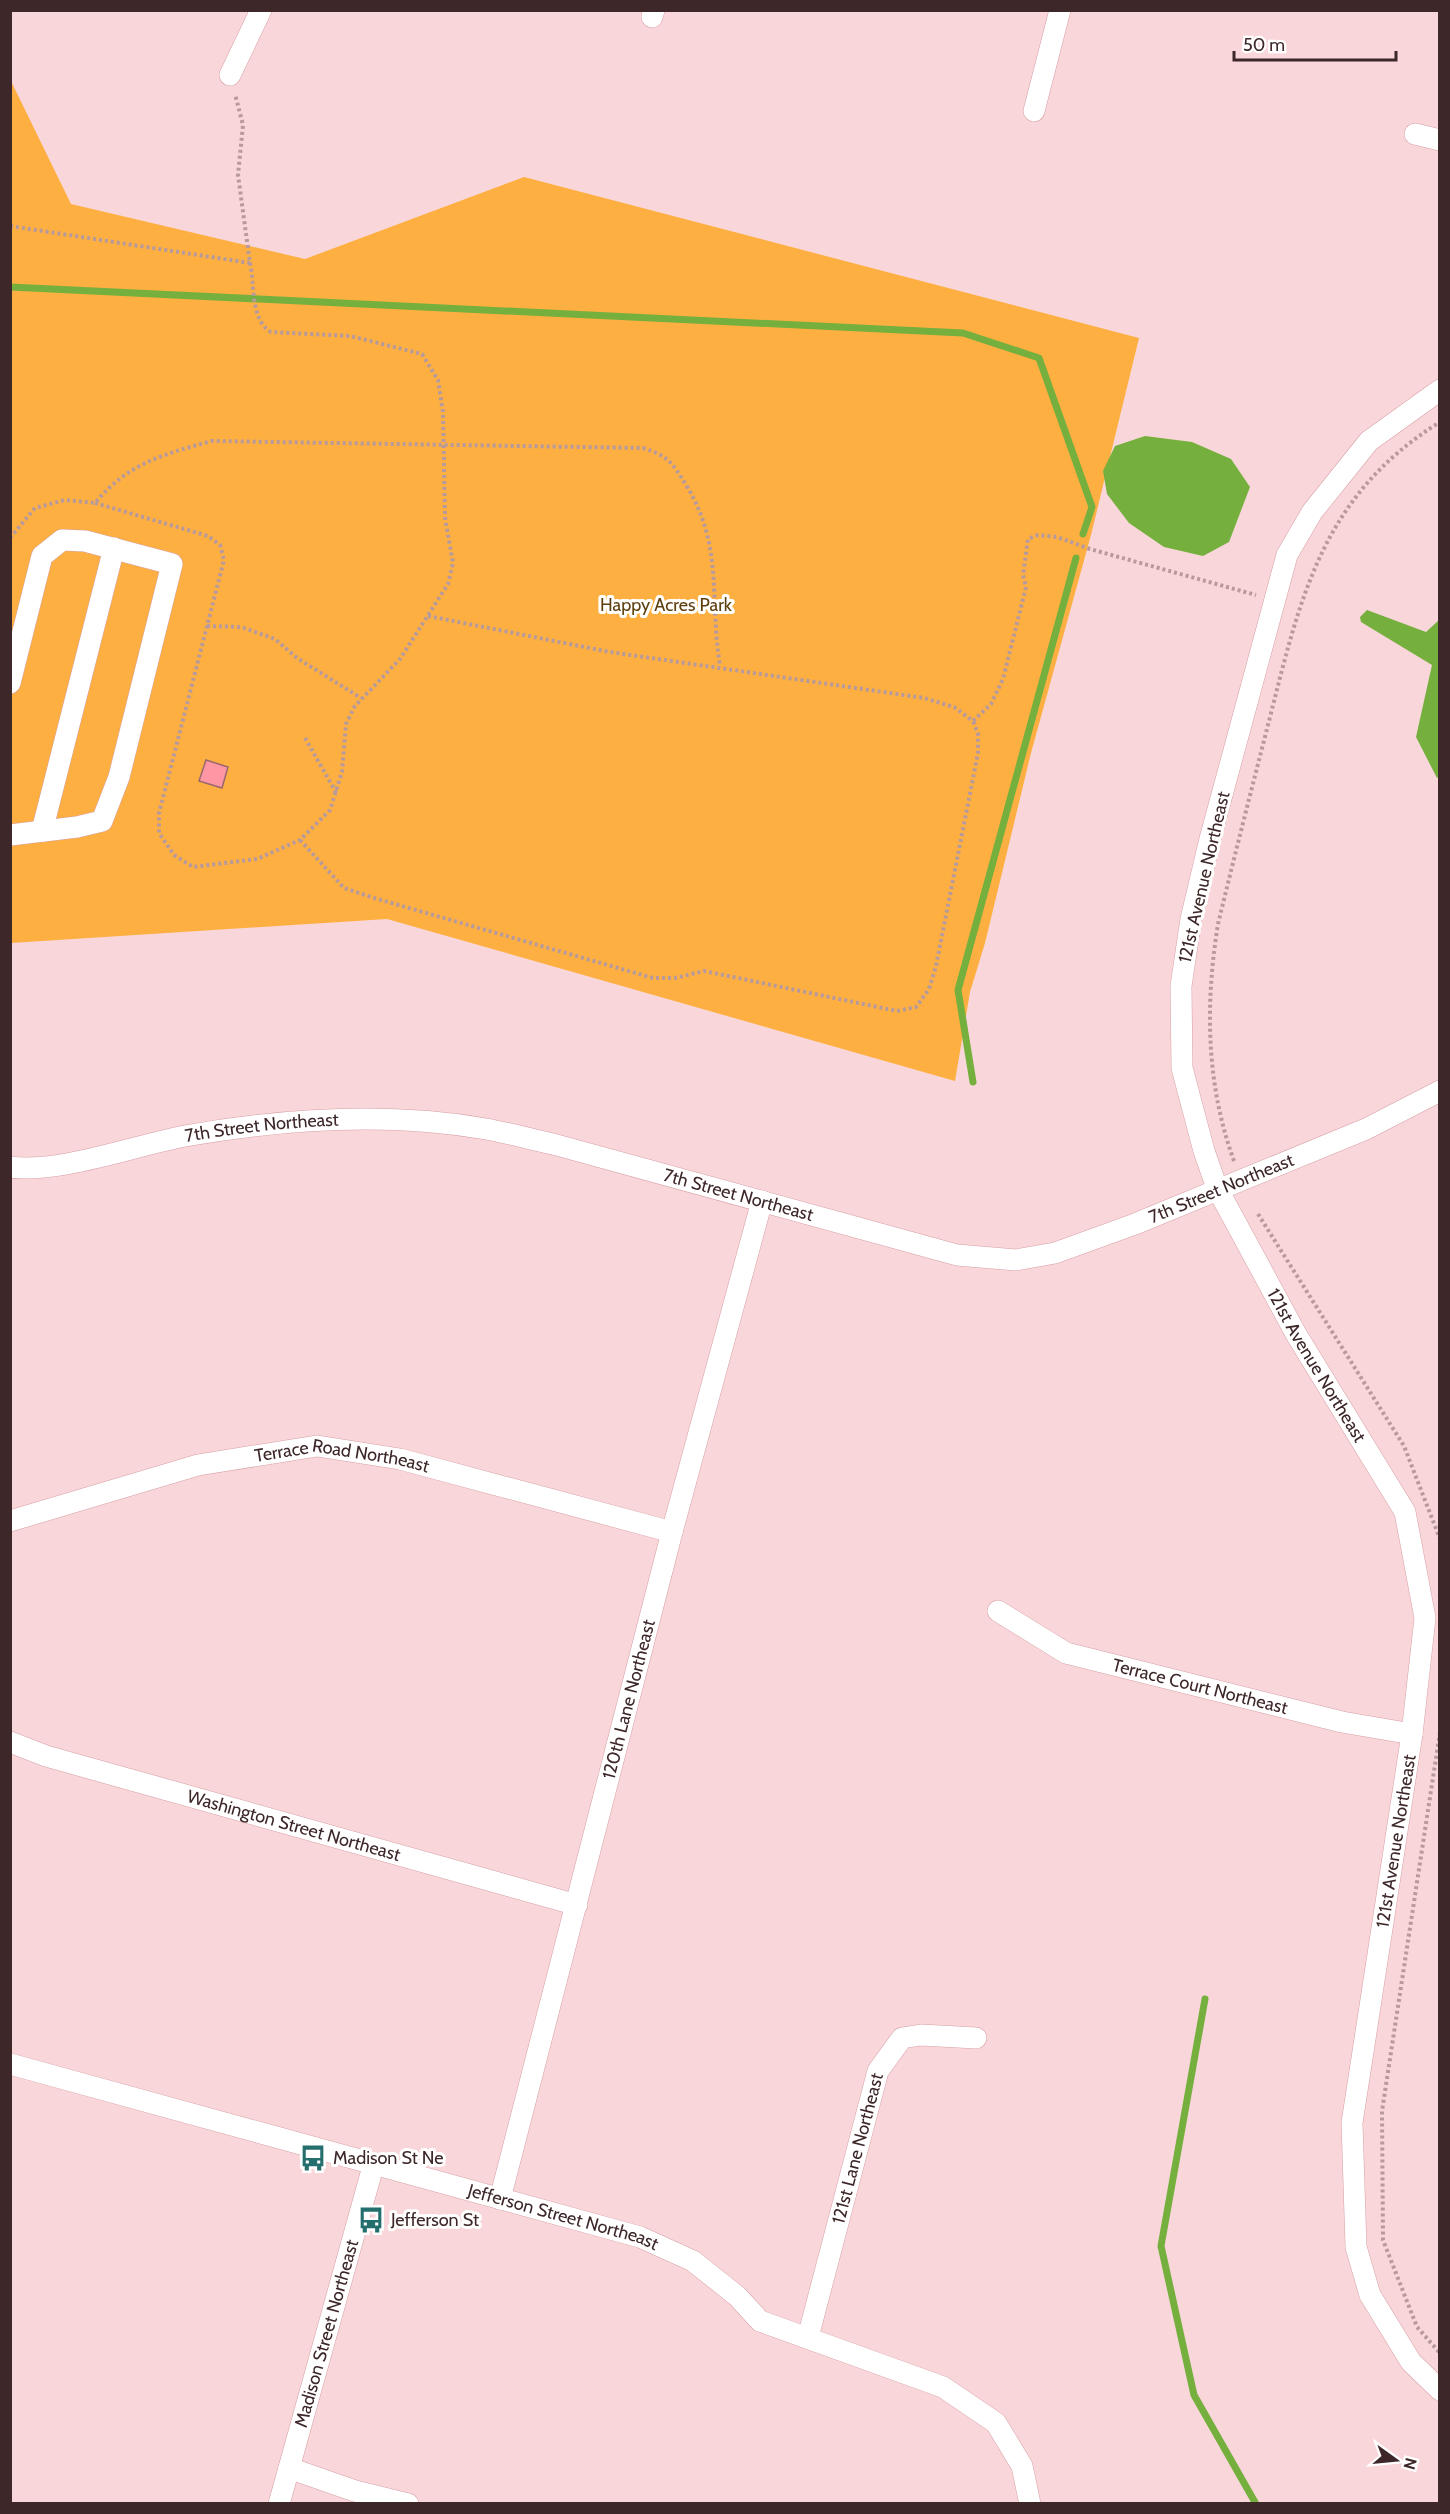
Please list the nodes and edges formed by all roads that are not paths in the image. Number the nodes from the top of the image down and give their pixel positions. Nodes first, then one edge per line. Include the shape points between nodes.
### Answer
1 (261, 10) edge
2 (1060, 10) edge
3 (230, 75) road end
4 (1034, 111) dead end
5 (1415, 134) dead end
6 (1440, 140) edge
7 (1440, 390) edge
8 (114, 548) junction
9 (10, 683) edge
10 (42, 831) junction
11 (10, 835) edge
12 (1440, 1091) edge
13 (10, 1167) edge
14 (1217, 1188) junction
15 (762, 1201) junction
16 (10, 1521) edge
17 (672, 1532) junction
18 (998, 1611) dead end
19 (1412, 1734) junction
20 (10, 1742) edge
21 (577, 1905) junction
22 (976, 2038) dead end
23 (10, 2064) edge
24 (374, 2163) junction
25 (500, 2199) junction
26 (808, 2337) junction
27 (1440, 2390) edge
28 (289, 2468) junction
29 (279, 2504) edge
30 (408, 2504) edge
31 (1030, 2504) edge

1 - 3 street
2 - 4 street
5 - 6 street
7 - 14 street, 121st Avenue Northeast via 1369,441 1346,468 1312,512 1287,555 1274,600 1191,919 1181,986 1182,1068
8 - 9 street via 62,540 42,556
8 - 10 street
8 - 10 street via 172,564 122,767 102,821
10 - 11 street
12 - 14 street, 7th Street Northeast via 1366,1129
13 - 15 street, 7th Street Northeast via 67,1162 185,1136 375,1120 485,1129 605,1157
14 - 15 street, 7th Street Northeast via 1055,1253 1016,1260 957,1255
14 - 19 street, 121st Avenue Northeast via 1296,1334 1405,1512 1425,1618
15 - 17 street, 120th Lane Northeast
16 - 17 street, Terrace Road Northeast via 198,1465 317,1446 400,1459
17 - 21 street, 120th Lane Northeast
18 - 19 street, Terrace Court Northeast via 1066,1653 1342,1722
19 - 27 street, 121st Avenue Northeast via 1352,2123 1356,2247 1370,2295 1411,2362
20 - 21 street, Washington Street Northeast via 45,1756
21 - 25 street, 120th Lane Northeast
22 - 26 street, 121st Lane Northeast via 902,2038 878,2071
23 - 24 street, Jefferson Street Northeast
24 - 25 street, Jefferson Street Northeast
24 - 28 street, Madison Street Northeast
25 - 26 street, Jefferson Street Northeast via 640,2237 693,2261 737,2296 760,2321
26 - 31 street, Jefferson Street Northeast via 943,2387 996,2423 1022,2466
28 - 29 street, Madison Street Northeast
28 - 30 street

